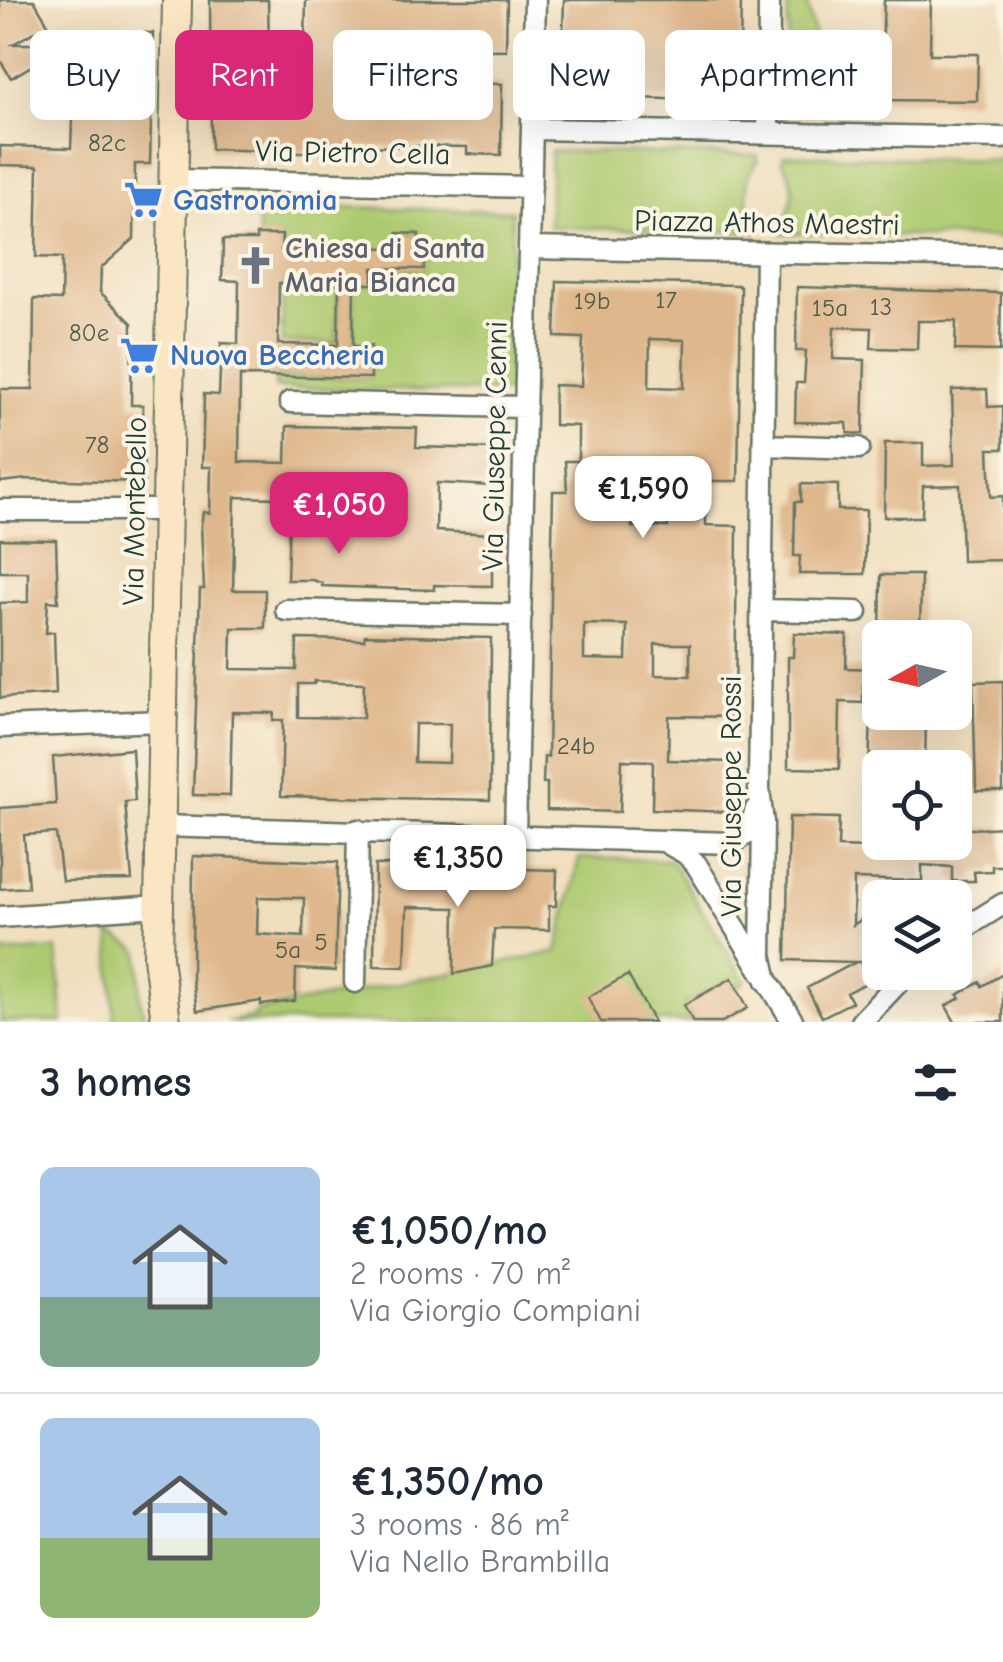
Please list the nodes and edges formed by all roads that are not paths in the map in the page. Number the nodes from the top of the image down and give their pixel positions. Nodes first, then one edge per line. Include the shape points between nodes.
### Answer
1 (177, 0) edge
2 (535, 0) edge
3 (770, 0) edge
4 (532, 129) junction
5 (768, 134) junction
6 (1003, 138) edge
7 (174, 180) junction
8 (531, 187) junction
9 (529, 248) junction
10 (766, 253) junction
11 (1003, 257) edge
12 (290, 402) dead end
13 (526, 407) junction
14 (763, 445) junction
15 (859, 448) dead end
16 (0, 510) edge
17 (167, 510) junction
18 (286, 610) dead end
19 (760, 610) junction
20 (857, 612) dead end
21 (521, 615) junction
22 (162, 721) junction
23 (0, 726) edge
24 (759, 789) junction
25 (160, 826) junction
26 (358, 830) junction
27 (516, 834) junction
28 (655, 841) junction
29 (1003, 904) edge
30 (159, 906) junction
31 (0, 917) edge
32 (972, 923) edge
33 (767, 980) junction
34 (355, 982) dead end
35 (891, 990) edge
36 (166, 1022) edge
37 (793, 1022) edge
38 (862, 1022) edge

1 - 7 street, Via Montebello
2 - 4 street, Via Giuseppe Cenni
3 - 5 street
4 - 5 street
4 - 8 street, Via Giuseppe Cenni
5 - 6 street
7 - 8 street, Via Pietro Cella
7 - 17 street, Via Montebello
8 - 9 street, Via Giuseppe Cenni
9 - 10 street, Piazza Athos Maestri
9 - 13 street, Via Giuseppe Cenni
10 - 11 street, Piazza Athos Maestri
10 - 14 street, Via Giuseppe Rossi
12 - 13 street
13 - 21 street, Via Giuseppe Cenni
14 - 15 street
14 - 19 street, Via Giuseppe Rossi
16 - 17 street
17 - 22 street, Via Montebello
18 - 21 street
19 - 20 street
19 - 24 street, Via Giuseppe Rossi
21 - 27 street, Via Giuseppe Cenni
22 - 23 street
22 - 25 street, Via Montebello
24 - 28 street via 754,823 742,840
24 - 33 street, Via Giuseppe Rossi
25 - 26 street
25 - 30 street, Via Montebello
26 - 27 street
26 - 34 street
27 - 28 street
28 - 33 street, Via Giuseppe Rossi via 692,859
29 - 32 street
30 - 31 street
30 - 36 street, Via Montebello via 158,979
33 - 37 street, Via Giuseppe Rossi
35 - 38 street

